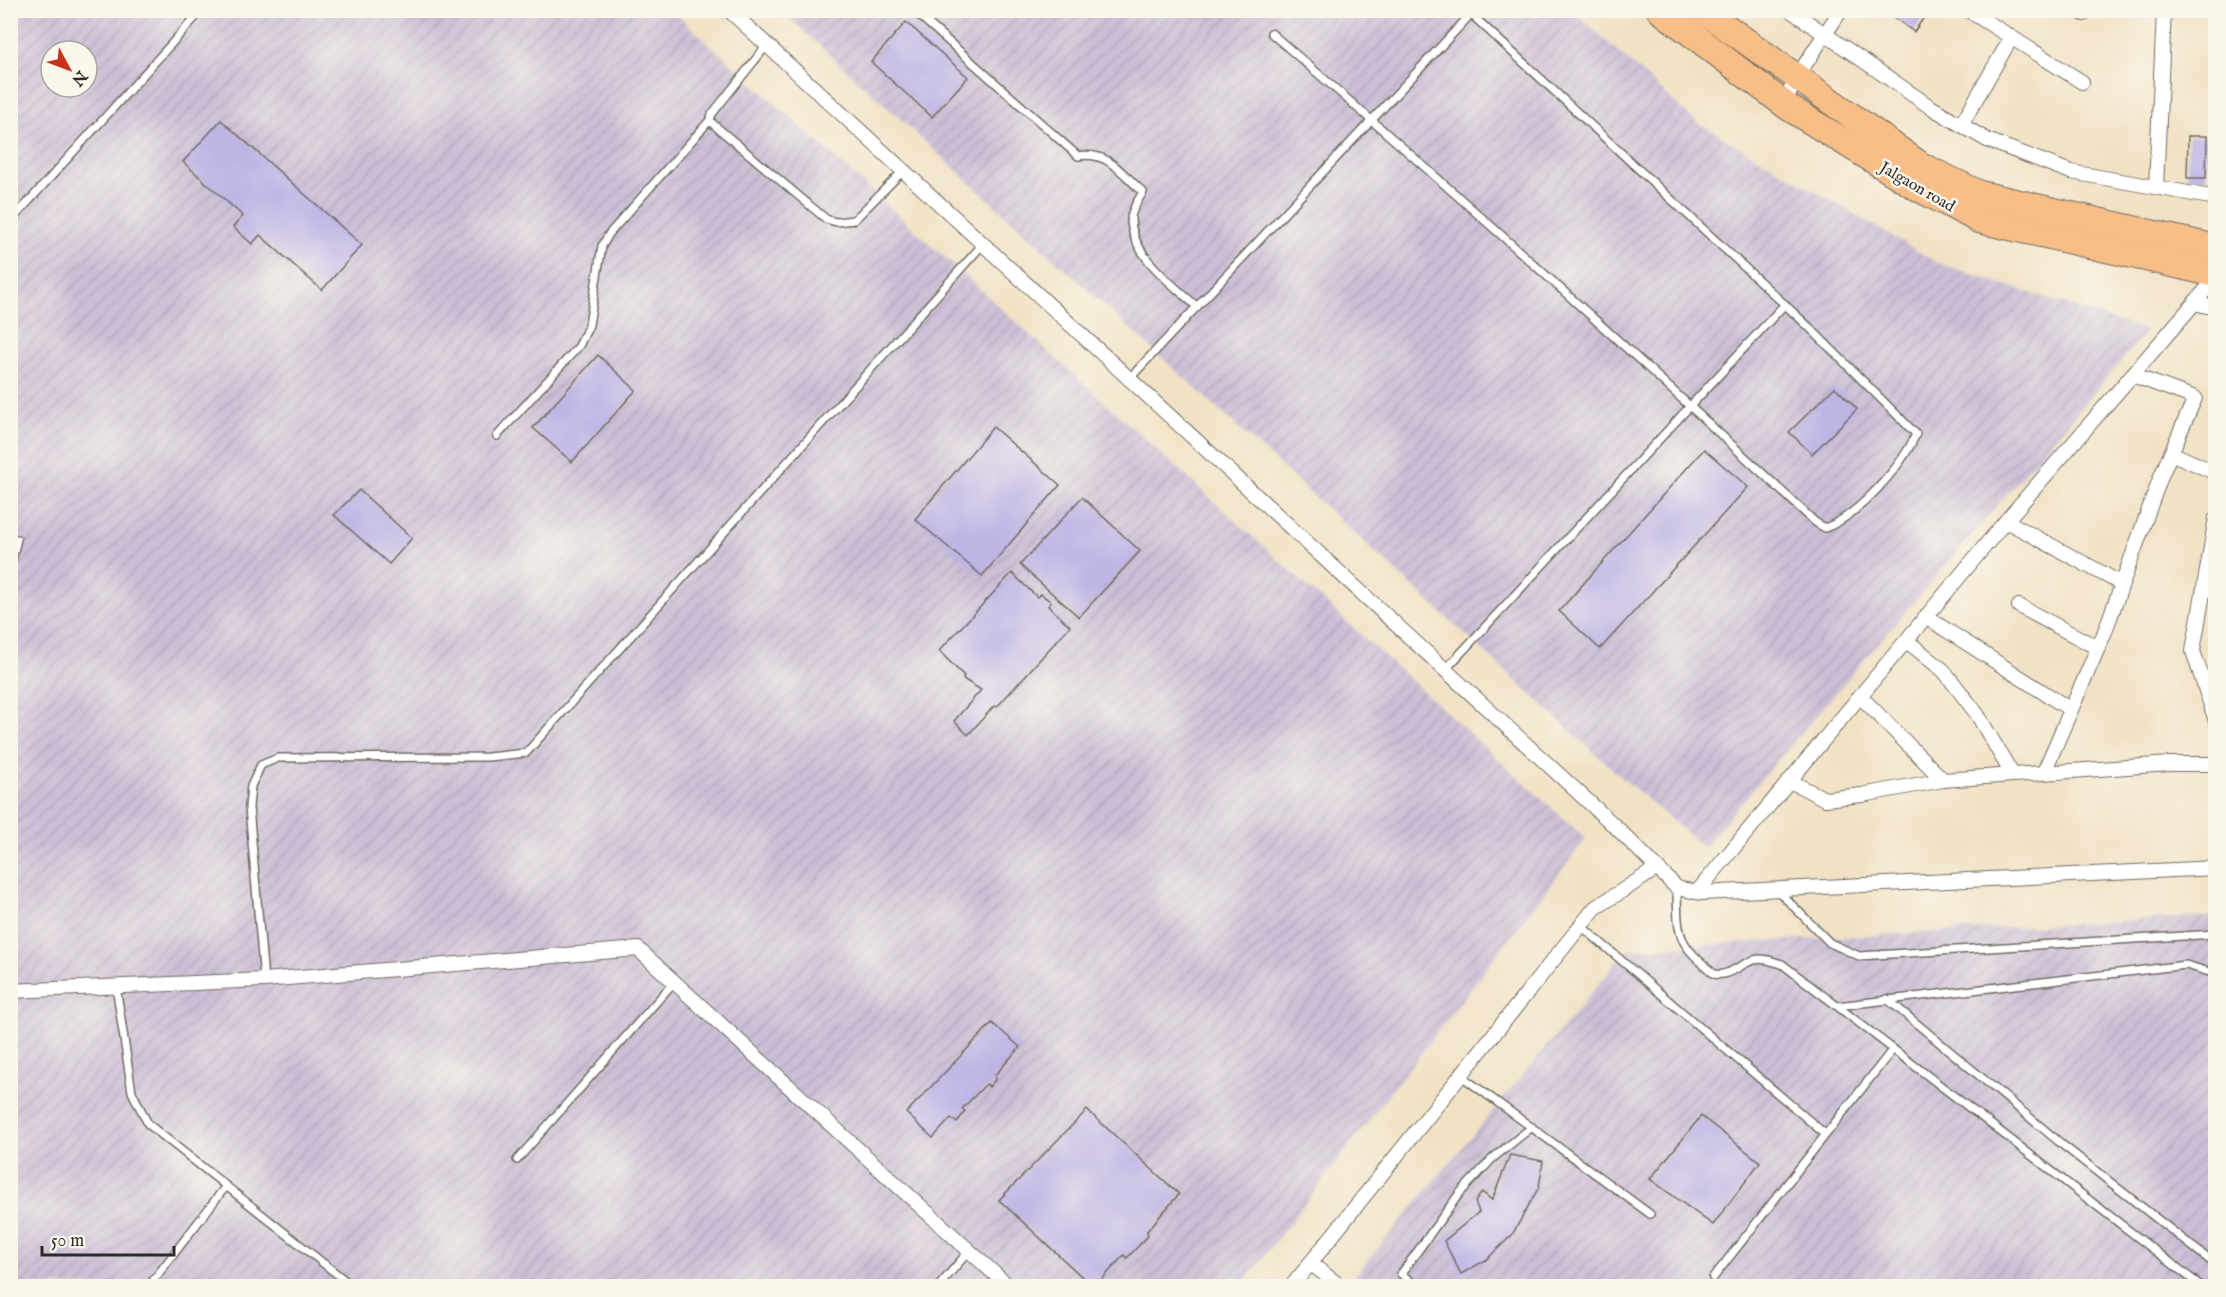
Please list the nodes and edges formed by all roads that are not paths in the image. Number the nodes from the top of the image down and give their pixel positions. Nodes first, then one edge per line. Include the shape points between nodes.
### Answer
1 (729, 10) edge
2 (913, 10) edge
3 (1660, 10) edge
4 (1702, 10) edge
5 (1790, 10) edge
6 (1841, 10) edge
7 (1968, 10) edge
8 (2164, 10) edge
9 (198, 12) edge
10 (1472, 12) edge
11 (1271, 33) dead end
12 (1826, 35) junction
13 (2011, 38) junction
14 (767, 45) junction
15 (1796, 78) junction
16 (2082, 82) dead end
17 (1785, 105) junction
18 (1372, 119) junction
19 (710, 120) junction
20 (1961, 125) junction
21 (904, 170) junction
22 (2156, 187) junction
23 (2216, 198) edge
24 (10, 222) edge
25 (984, 243) junction
26 (2216, 248) edge
27 (2216, 276) edge
28 (2194, 303) junction
29 (1785, 304) junction
30 (1197, 307) junction
31 (2216, 308) edge
32 (2133, 375) junction
33 (1131, 378) junction
34 (1690, 405) junction
35 (496, 436) dead end
36 (2171, 453) junction
37 (2216, 473) edge
38 (2216, 518) edge
39 (2006, 521) junction
40 (17, 539) dead end
41 (10, 568) edge
42 (2122, 584) junction
43 (2019, 606) dead end
44 (1926, 617) junction
45 (1906, 641) junction
46 (2098, 648) junction
47 (1446, 669) junction
48 (1860, 696) junction
49 (2071, 710) junction
50 (2216, 721) edge
51 (2216, 764) edge
52 (2044, 772) junction
53 (2012, 774) junction
54 (1943, 780) junction
55 (1790, 781) junction
56 (2216, 868) edge
57 (1656, 869) junction
58 (1677, 888) junction
59 (1777, 890) junction
60 (1697, 892) junction
61 (1581, 925) junction
62 (2216, 934) edge
63 (2216, 974) edge
64 (264, 980) junction
65 (675, 982) junction
66 (116, 986) junction
67 (10, 991) edge
68 (1887, 999) junction
69 (1837, 1006) junction
70 (1893, 1049) junction
71 (1460, 1075) junction
72 (1532, 1127) junction
73 (1825, 1134) junction
74 (517, 1160) dead end
75 (226, 1186) junction
76 (1650, 1214) dead end
77 (969, 1251) junction
78 (1310, 1263) junction
79 (2216, 1265) edge
80 (1713, 1278) dead end
81 (149, 1287) edge
82 (352, 1287) edge
83 (939, 1287) edge
84 (1008, 1287) edge
85 (1292, 1287) edge
86 (1340, 1287) edge
87 (1417, 1287) edge
88 (2201, 1287) edge

1 - 14 street
2 - 30 lane via 1078,156 1093,154 1105,158 1143,192 1131,216 1135,240 1151,264
3 - 17 highway, Jalgaon road
4 - 15 highway, Jalgaon road
5 - 12 street
6 - 12 street
7 - 13 street
8 - 22 street
9 - 24 lane
10 - 18 lane
10 - 29 lane
11 - 18 lane
12 - 15 street
12 - 20 street
13 - 16 street
13 - 20 street
14 - 19 lane
14 - 21 street
15 - 17 street
15 - 26 highway, Jalgaon road via 1922,166 1980,194
17 - 27 highway, Jalgaon road via 1918,188 1979,220
18 - 30 lane
18 - 34 lane
19 - 21 lane via 826,219 836,222 854,220
19 - 35 lane via 609,234 598,260 587,334
20 - 22 street via 1987,140 2071,172
21 - 25 street
22 - 23 street
25 - 33 street
25 - 64 lane via 526,753 488,757 278,758 261,765 251,786 249,807
27 - 28 street
28 - 31 street
28 - 32 street
29 - 34 lane
29 - 34 lane via 1916,434 1908,452 1887,477 1841,522 1825,528
30 - 33 lane
32 - 36 street via 2195,398
32 - 39 street
33 - 47 street
34 - 47 lane
36 - 37 street
36 - 42 street
38 - 50 street via 2193,651
39 - 42 street
39 - 44 street
40 - 41 lane
42 - 46 street
43 - 46 street
44 - 45 street
44 - 49 street
45 - 48 street
45 - 53 street via 1951,680 1977,714
46 - 49 street
47 - 57 street
48 - 54 street
48 - 55 street
49 - 52 street
51 - 52 street
52 - 53 street
53 - 54 street
54 - 55 street via 1825,799
55 - 60 street
56 - 59 street
57 - 58 street
57 - 61 street via 1595,908
58 - 60 street
58 - 69 lane via 1681,942 1714,974 1721,975 1754,960 1773,961
59 - 60 street
59 - 62 lane via 1830,943 1859,956
61 - 71 street
61 - 73 lane
63 - 68 lane via 2186,965
64 - 65 street via 638,949
64 - 66 street
65 - 74 lane
65 - 77 street
66 - 67 street
66 - 75 lane via 132,1092 148,1124
68 - 69 lane
68 - 79 lane via 2064,1146
69 - 70 lane
70 - 73 lane
70 - 88 lane
71 - 72 lane
71 - 78 street
72 - 76 lane
72 - 87 lane via 1493,1158 1459,1194 1401,1274
73 - 80 lane
75 - 81 lane
75 - 82 lane
77 - 83 lane
77 - 84 street
78 - 85 street
78 - 86 street

